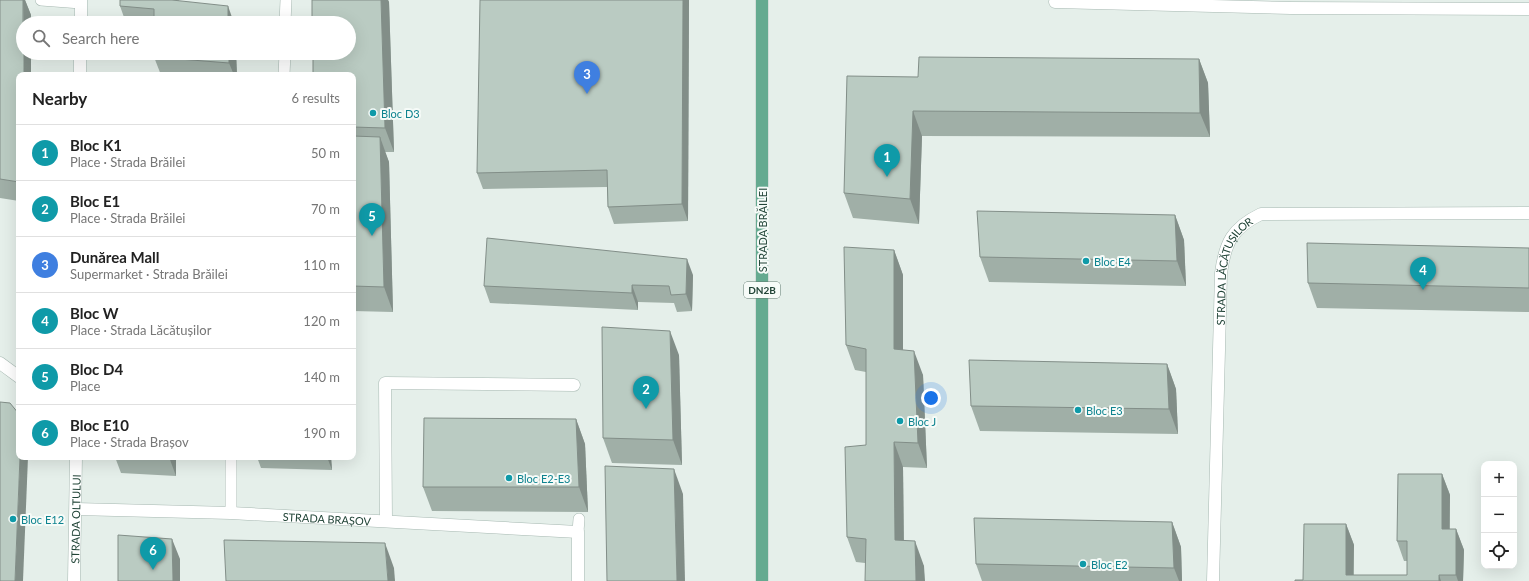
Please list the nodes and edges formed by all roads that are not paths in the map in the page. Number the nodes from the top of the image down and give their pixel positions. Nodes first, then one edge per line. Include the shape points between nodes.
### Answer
1 (41, 0) edge
2 (286, 0) edge
3 (762, 0) edge
4 (81, 2) edge
5 (1055, 2) dead end
6 (1529, 9) edge
7 (81, 16) edge
8 (285, 16) edge
9 (80, 60) edge
10 (285, 60) edge
11 (80, 72) edge
12 (284, 72) edge
13 (1529, 213) edge
14 (0, 363) edge
15 (16, 375) edge
16 (574, 385) dead end
17 (76, 460) edge
18 (231, 460) edge
19 (76, 509) junction
20 (231, 513) junction
21 (579, 520) dead end
22 (386, 522) junction
23 (578, 532) junction
24 (74, 581) edge
25 (578, 581) edge
26 (762, 581) edge
27 (1213, 581) edge

1 - 4 lane
2 - 8 lane
3 - 26 main road, STRADA BRĂILEI / DN2B
4 - 7 street
5 - 6 street via 1291,8
9 - 11 street
10 - 12 lane
13 - 27 street, STRADA LĂCĂTUȘILOR via 1261,214 1247,221 1234,234 1224,252 1220,273
14 - 15 street
16 - 22 street via 385,383
17 - 19 street, STRADA OLTULUI
18 - 20 lane
19 - 20 street, STRADA BRAȘOV
19 - 24 street, STRADA OLTULUI
20 - 22 street, STRADA BRAȘOV
21 - 23 lane
22 - 23 street, STRADA BRAȘOV
23 - 25 street

